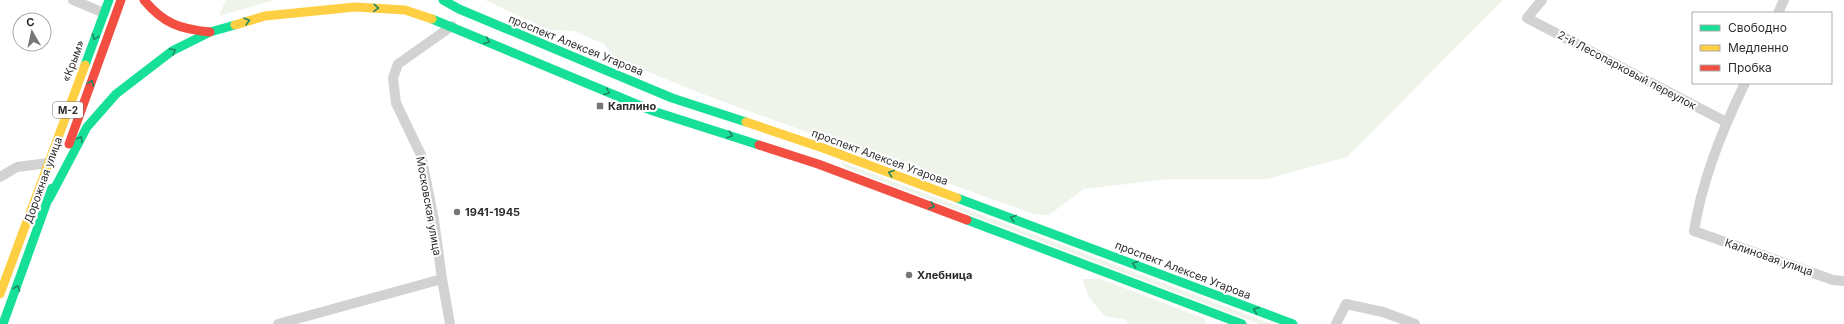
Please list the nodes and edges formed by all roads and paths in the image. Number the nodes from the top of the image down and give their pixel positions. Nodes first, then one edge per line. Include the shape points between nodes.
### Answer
1 (73, 0) edge
2 (109, 0) edge
3 (121, 0) edge
4 (144, 0) edge
5 (444, 0) edge
6 (1542, 0) edge
7 (1784, 0) edge
8 (459, 9) junction
9 (1778, 12) edge
10 (104, 13) junction
11 (452, 26) junction
12 (210, 32) junction
13 (1745, 84) edge
14 (1726, 122) junction
15 (824, 148) junction
16 (48, 163) junction
17 (818, 164) junction
18 (0, 177) edge
19 (48, 199) junction
20 (28, 222) joint
21 (442, 279) junction
22 (1844, 281) edge
23 (0, 294) edge
24 (3, 324) edge
25 (278, 324) edge
26 (450, 324) edge
27 (1242, 324) edge
28 (1293, 324) edge
29 (1336, 324) edge
30 (1414, 324) edge

1 - 10 street
2 - 10 main road, «Крым» / М-2
19 -> 3 main road, Дорожная улица / М-2
4 - 12 main road via 154,13 171,25
5 - 8 main road, проспект Алексея Угарова
6 - 14 street, 2-й Лесопарковый переулок via 1527,18
7 - 9 street
8 - 11 main road
8 - 15 main road, проспект Алексея Угарова via 672,98
10 -> 16 main road, «Крым» / М-2
12 -> 11 main road via 265,16 355,7 405,10
11 -> 17 main road via 653,111
11 - 21 street, Московская улица via 398,64 393,78 396,103 421,155
19 -> 12 main road via 87,127 116,94 172,51
13 - 14 street
14 - 22 street, Калиновая улица via 1698,206 1694,231 1833,280
15 - 17 main road
28 -> 15 main road, проспект Алексея Угарова
16 - 18 street via 17,167
16 - 20 main road, «Крым» / М-2
17 -> 27 main road
24 -> 19 main road, Дорожная улица / М-2
20 - 23 main road, Дорожная улица / М-2
21 - 25 street
21 - 26 street, Московская улица
29 - 30 street via 1346,304 1383,312

